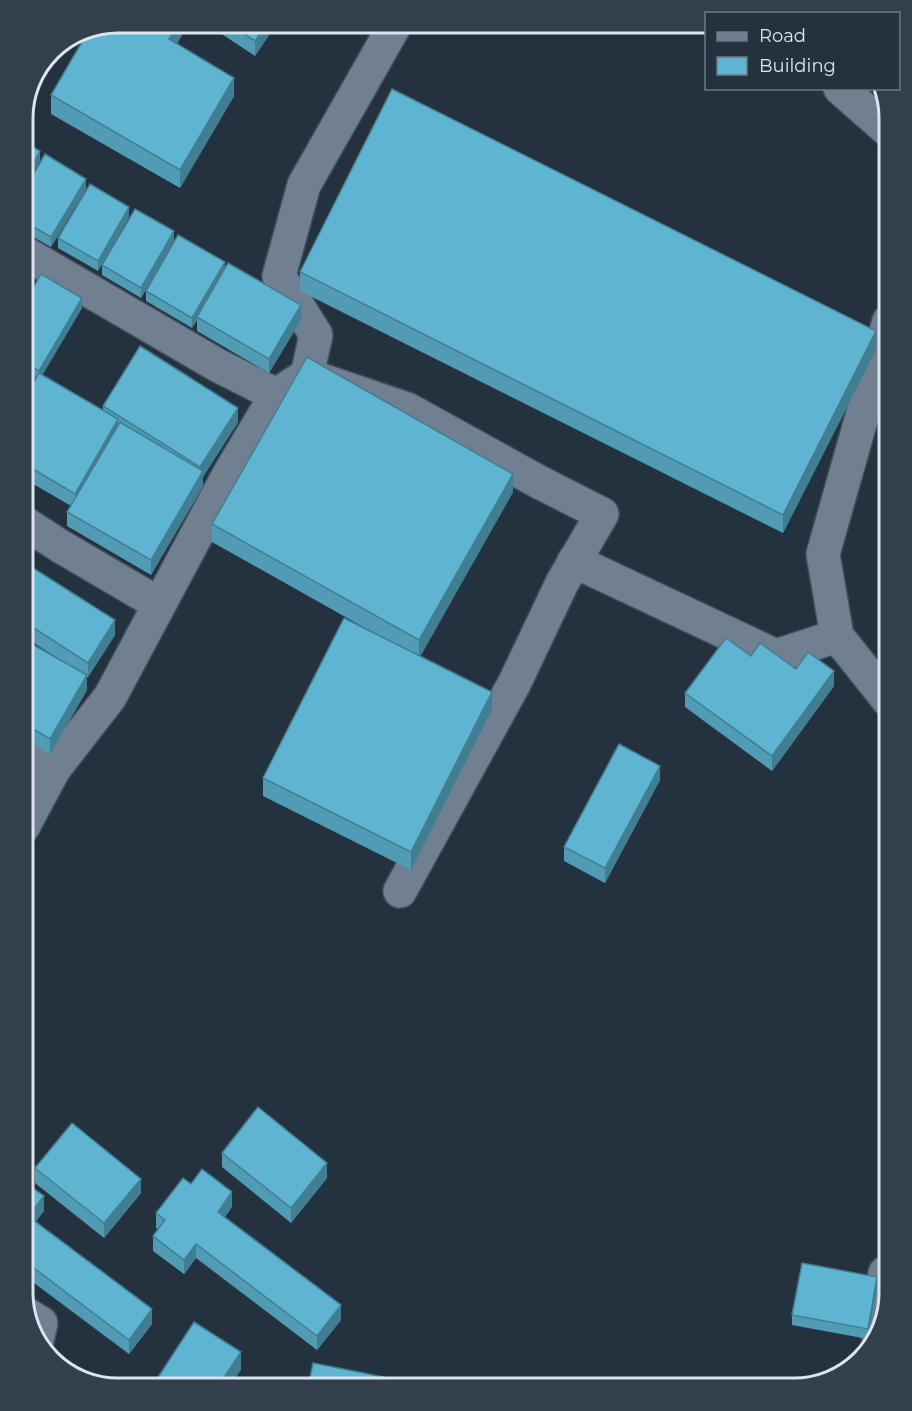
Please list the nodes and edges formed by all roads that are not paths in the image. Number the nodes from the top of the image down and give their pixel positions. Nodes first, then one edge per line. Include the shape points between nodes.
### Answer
1 (390, 33) edge
2 (842, 90) edge
3 (879, 121) edge
4 (33, 258) edge
5 (879, 359) edge
6 (308, 375) junction
7 (276, 395) junction
8 (33, 528) edge
9 (574, 561) junction
10 (159, 604) junction
11 (837, 636) junction
12 (879, 688) edge
13 (33, 762) edge
14 (54, 769) junction
15 (33, 807) edge
16 (400, 891) dead end

1 - 6 street via 304,185 279,276 316,335
2 - 3 street
4 - 7 street
5 - 11 street via 823,554
6 - 7 street
6 - 9 street via 407,409 602,514
7 - 10 street
8 - 10 street
9 - 11 street via 776,656
9 - 16 street via 514,684
10 - 14 street via 110,697
11 - 12 street
13 - 14 street
14 - 15 street

